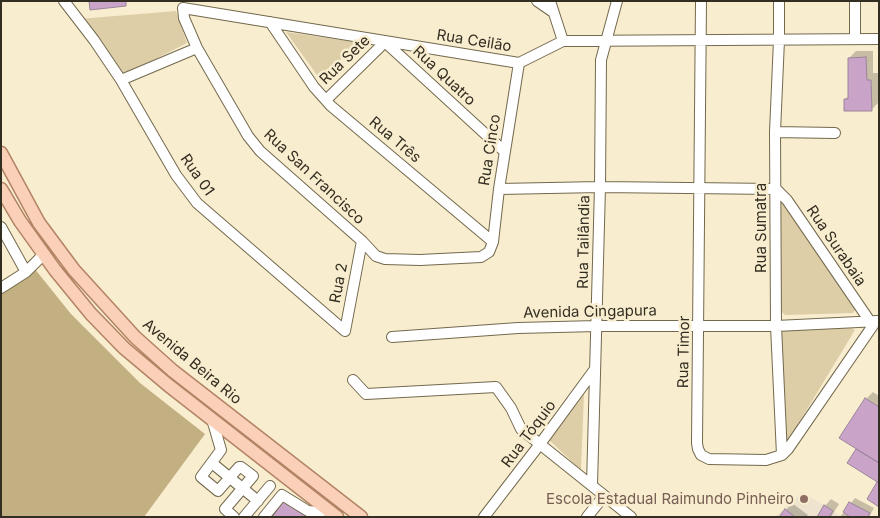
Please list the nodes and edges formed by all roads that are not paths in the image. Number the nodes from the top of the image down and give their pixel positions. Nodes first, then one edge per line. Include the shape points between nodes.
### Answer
1 (64, 1) edge
2 (537, 1) edge
3 (550, 1) edge
4 (617, 1) edge
5 (701, 1) edge
6 (779, 1) edge
7 (855, 1) edge
8 (183, 8) joint
9 (553, 12) junction
10 (270, 22) junction
11 (855, 39) junction
12 (879, 39) edge
13 (779, 40) junction
14 (563, 41) junction
15 (606, 41) junction
16 (701, 41) junction
17 (386, 42) junction
18 (197, 48) junction
19 (519, 63) junction
20 (121, 80) junction
21 (326, 100) junction
22 (775, 132) junction
23 (835, 133) dead end
24 (505, 152) junction
25 (1, 153) edge
26 (600, 187) junction
27 (701, 188) junction
28 (499, 189) junction
29 (1, 190) edge
30 (776, 190) junction
31 (1, 227) edge
32 (362, 241) junction
33 (493, 242) junction
34 (44, 254) junction
35 (26, 272) junction
36 (1, 288) edge
37 (875, 321) edge
38 (597, 326) junction
39 (776, 326) junction
40 (699, 327) junction
41 (345, 331) joint
42 (392, 337) dead end
43 (596, 368) junction
44 (353, 380) dead end
45 (212, 419) junction
46 (540, 444) junction
47 (782, 455) junction
48 (212, 463) junction
49 (230, 478) junction
50 (592, 485) junction
51 (270, 486) dead end
52 (243, 489) junction
53 (604, 496) junction
54 (258, 501) junction
55 (342, 502) junction
56 (333, 514) edge
57 (234, 517) edge
58 (244, 517) edge
59 (264, 517) edge
60 (361, 517) edge
61 (484, 517) edge
62 (587, 517) edge
63 (631, 517) edge

1 - 20 street, Rua 01
2 - 9 street
3 - 9 street
4 - 15 street
5 - 16 street, Rua Timor
6 - 13 street, Rua Sumatra
7 - 11 street
8 - 10 street, Rua Ceilão
8 - 18 street, Rua San Francisco
9 - 14 street
10 - 17 street, Rua Ceilão
10 - 21 street, Rua Três
11 - 12 street, Rua Ceilão
11 - 13 street, Rua Ceilão
13 - 16 street, Rua Ceilão
13 - 22 street, Rua Sumatra
14 - 15 street, Rua Ceilão
14 - 19 street, Rua Ceilão
15 - 16 street, Rua Ceilão
15 - 26 street, Rua Tailândia via 601,60
16 - 27 street, Rua Timor
17 - 19 street, Rua Ceilão
17 - 21 street, Rua Sete
17 - 24 street, Rua Quatro
18 - 20 street
18 - 32 street, Rua San Francisco via 260,151
19 - 24 street, Rua Cinco
20 - 41 street, Rua 01 via 176,175 197,203
21 - 33 street, Rua Três
22 - 23 street
22 - 30 street, Rua Sumatra
24 - 28 street, Rua Cinco
25 - 55 main road, Avenida Beira Rio via 39,223 74,270 135,337 173,371
26 - 27 street
26 - 28 street
26 - 38 street, Rua Tailândia
27 - 30 street
27 - 40 street, Rua Timor
28 - 33 street, Rua Cinco
29 - 34 main road, Avenida Beira Rio
30 - 37 street, Rua Surabaia via 787,200
30 - 39 street, Rua Sumatra
31 - 35 street
32 - 33 street, Rua San Francisco via 376,256 385,259 420,260 481,257 489,252
32 - 41 street, Rua 2
34 - 35 street
34 - 45 main road, Avenida Beira Rio via 91,314 124,348
35 - 36 street
37 - 39 street, Avenida Cingapura
37 - 47 street
38 - 40 street, Avenida Cingapura
38 - 42 street, Avenida Cingapura
38 - 43 street, Rua Tailândia
39 - 40 street, Avenida Cingapura
39 - 47 street, Rua Sumatra
40 - 47 street, Rua Timor via 697,443 700,454 709,459 766,460
43 - 46 street, Rua Tóquio
43 - 50 street, Rua Tailândia
44 - 46 street via 366,394 496,387 521,429
45 - 48 street via 222,450
45 - 56 main road, Avenida Beira Rio
46 - 50 street
46 - 61 street, Rua Tóquio
48 - 49 street
48 - 49 street via 201,477 218,491
49 - 52 street
49 - 52 street via 239,467 253,476
50 - 53 street
51 - 54 street
52 - 54 street
52 - 57 street via 225,509
53 - 62 street
53 - 63 street
54 - 58 street
55 - 56 main road
55 - 60 main road, Avenida Beira Rio
56 - 59 street via 308,511 282,495

